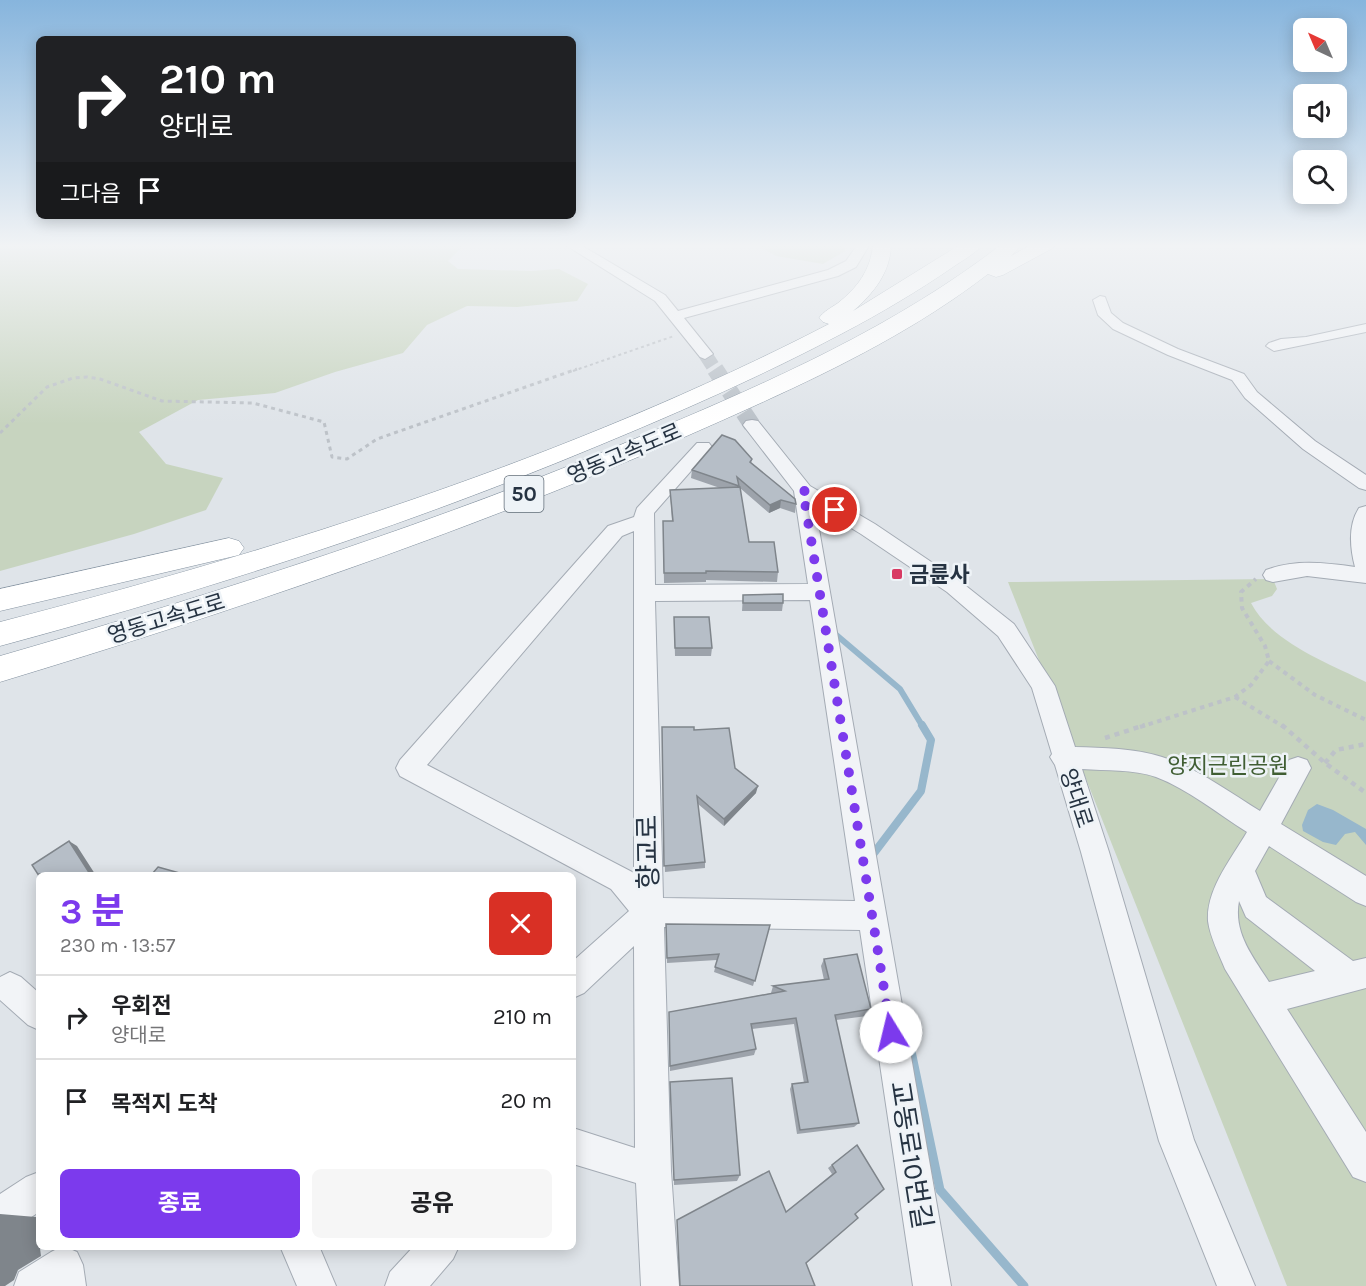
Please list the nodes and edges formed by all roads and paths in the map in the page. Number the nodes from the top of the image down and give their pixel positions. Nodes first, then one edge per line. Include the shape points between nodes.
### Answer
1 (665, 304) edge
2 (719, 304) edge
3 (849, 304) edge
4 (884, 304) edge
5 (929, 304) edge
6 (934, 304) edge
7 (1101, 304) edge
8 (675, 316) junction
9 (1366, 328) edge
10 (687, 331) junction
11 (875, 335) junction
12 (1274, 346) dead end
13 (705, 354) tunnel mouth
14 (693, 398) junction
15 (752, 425) tunnel mouth
16 (0, 433) edge
17 (703, 447) dead end
18 (532, 455) junction
19 (1366, 484) edge
20 (803, 490) junction
21 (1366, 512) edge
22 (644, 520) junction
23 (1366, 568) edge
24 (1366, 576) edge
25 (1264, 577) joint
26 (819, 592) junction
27 (644, 593) junction
28 (0, 600) edge
29 (0, 634) edge
30 (1269, 661) junction
31 (0, 669) edge
32 (1235, 697) junction
33 (1366, 720) edge
34 (1366, 744) edge
35 (1063, 757) junction
36 (1092, 759) junction
37 (1311, 765) junction
38 (1366, 793) edge
39 (1264, 830) junction
40 (1241, 870) junction
41 (1366, 892) edge
42 (649, 912) junction
43 (872, 916) junction
44 (1358, 975) edge
45 (576, 979) edge
46 (10, 988) dead end
47 (1262, 1000) junction
48 (36, 1011) edge
49 (576, 1147) edge
50 (1366, 1164) edge
51 (653, 1171) junction
52 (36, 1192) edge
53 (0, 1216) edge
54 (301, 1250) edge
55 (436, 1250) edge
56 (33, 1286) edge
57 (67, 1286) edge
58 (317, 1286) edge
59 (404, 1286) edge
60 (660, 1286) edge
61 (932, 1286) edge
62 (1236, 1286) edge

1 - 8 street
2 - 8 street
3 - 18 highway via 821,325 746,363
4 - 14 highway, 영동고속도로 / 50
5 - 11 highway, 영동고속도로 / 50
6 - 11 highway
7 - 19 street via 1105,315 1119,326 1238,377 1251,395 1309,445
8 - 10 street
9 - 12 street
10 - 13 street
10 - 16 path via 377,439 347,459 332,457 324,422 253,403 161,401 139,396 97,377 64,380 48,386
11 - 31 highway, 영동고속도로 / 50 via 749,399 554,483 331,566
14 - 18 highway, 영동고속도로 / 50
14 - 29 highway, 영동고속도로 / 50 via 574,448 340,533 149,594
15 - 20 street, 양대로
17 - 22 street via 644,512
18 - 28 highway, 영동고속도로 / 50 via 279,536
20 - 26 street, 교동로10번길
20 - 35 street, 양대로 via 954,587 1006,630 1043,687
21 - 23 street via 1361,553
22 - 27 street, 향교로
22 - 42 street via 615,531 409,768 621,879
24 - 25 street via 1299,568
25 - 30 path via 1241,592 1242,608 1265,646
26 - 27 street
26 - 43 street, 교동로10번길
27 - 42 street, 향교로
30 - 32 path via 1251,685
30 - 33 path via 1300,687 1338,710
32 - 36 path via 1102,739
32 - 37 path via 1289,730
34 - 37 path via 1336,750
35 - 36 street
35 - 62 street, 양대로 via 1095,852 1177,1141
36 - 39 street via 1160,767
37 - 38 path
37 - 39 street
39 - 40 street
39 - 41 street
40 - 44 street via 1257,907
40 - 47 street via 1222,908 1222,927
42 - 43 street
42 - 45 street
42 - 51 street, 향교로
43 - 61 street, 교동로10번길
44 - 47 street
46 - 48 street
47 - 50 street
49 - 51 street
51 - 60 street, 향교로
52 - 53 street
54 - 58 street
55 - 59 street
56 - 57 street via 64,1265

